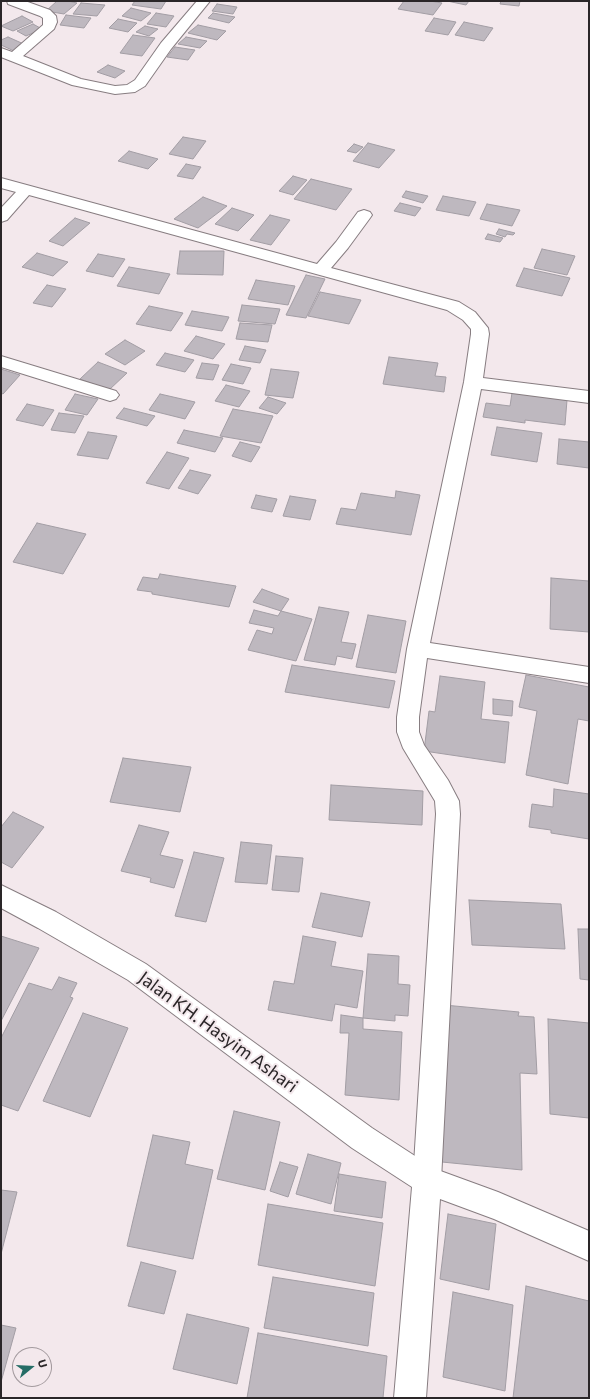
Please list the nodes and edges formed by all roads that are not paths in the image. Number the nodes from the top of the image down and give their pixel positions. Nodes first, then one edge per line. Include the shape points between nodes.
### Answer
1 (13, 1) edge
2 (204, 1) edge
3 (7, 54) edge
4 (1, 183) edge
5 (26, 190) junction
6 (364, 215) dead end
7 (1, 217) edge
8 (320, 270) junction
9 (1, 361) edge
10 (473, 382) junction
11 (110, 395) dead end
12 (589, 397) edge
13 (418, 649) junction
14 (589, 675) edge
15 (1, 896) edge
16 (427, 1180) junction
17 (589, 1246) edge
18 (410, 1398) edge

1 - 3 street via 45,13 50,16 50,22 48,26
2 - 3 street via 166,46 140,83 130,89 115,90 77,82
4 - 5 street
5 - 7 street
5 - 8 street
6 - 8 street
8 - 10 street via 453,306 469,316 479,328 480,334
9 - 11 street
10 - 12 street
10 - 13 street
13 - 14 street
13 - 16 street via 408,732 414,748 447,801 448,814
15 - 16 street, Jalan KH. Hasyim Ashari via 138,972 362,1138
16 - 17 street, Jalan KH. Hasyim Ashari via 498,1206
16 - 18 street

